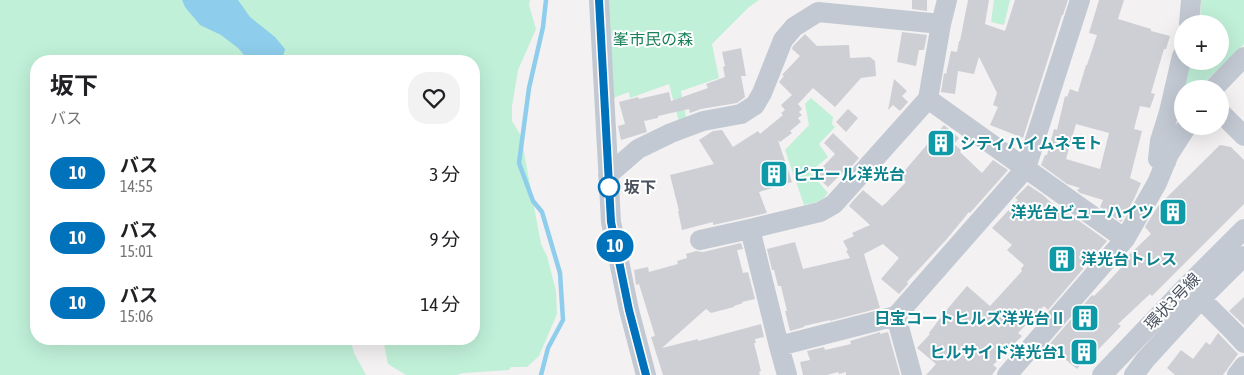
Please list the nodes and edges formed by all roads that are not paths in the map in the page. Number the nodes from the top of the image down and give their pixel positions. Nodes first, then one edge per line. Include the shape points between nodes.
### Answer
1 (600, 0) edge
2 (947, 0) edge
3 (1080, 0) edge
4 (1191, 0) edge
5 (1190, 15) edge
6 (941, 24) junction
7 (1244, 57) edge
8 (1179, 70) edge
9 (1222, 80) edge
10 (928, 99) junction
11 (1229, 121) edge
12 (1181, 135) edge
13 (1244, 136) edge
14 (1166, 162) junction
15 (1026, 168) junction
16 (608, 175) junction
17 (750, 229) junction
18 (1244, 229) edge
19 (1124, 239) junction
20 (700, 240) dead end
21 (1244, 256) edge
22 (1201, 299) junction
23 (896, 316) junction
24 (1244, 344) edge
25 (779, 346) junction
26 (1244, 366) edge
27 (646, 375) edge
28 (787, 375) edge
29 (912, 375) edge
30 (1007, 375) edge
31 (1102, 375) edge
32 (1134, 375) edge
33 (1237, 375) edge

1 - 16 street
2 - 6 street
3 - 15 street
4 - 5 street
6 - 10 street
6 - 16 street via 818,12 794,27 784,40 755,104 741,114 703,121 670,133 638,149
7 - 9 street
8 - 14 street via 1160,141 1158,159
10 - 15 street
10 - 17 street via 834,204 820,212
11 - 13 street
12 - 14 street
14 - 19 street
15 - 19 street
15 - 23 street
16 - 27 street via 611,222 626,260 629,310
17 - 20 street
17 - 25 street
18 - 31 street, 環状3号線
19 - 30 street
21 - 22 street, 環状3号線
22 - 24 street
22 - 32 street, 環状3号線
23 - 25 street
23 - 29 street
25 - 28 street
26 - 33 street

